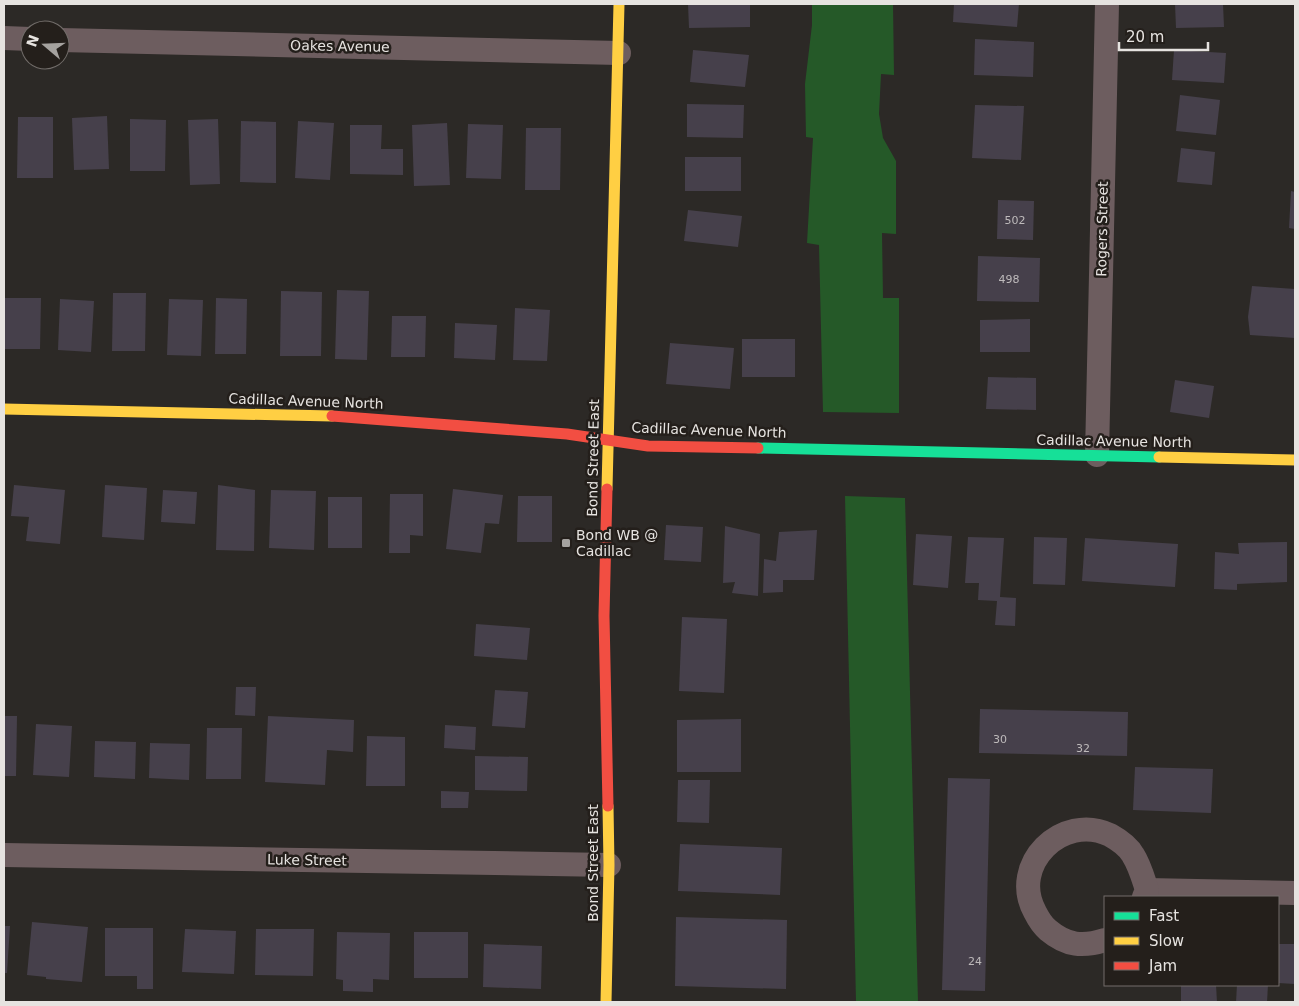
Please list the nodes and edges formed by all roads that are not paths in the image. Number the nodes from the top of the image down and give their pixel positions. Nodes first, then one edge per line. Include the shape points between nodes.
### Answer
1 (619, 4) edge
2 (1107, 4) edge
3 (4, 38) edge
4 (20, 39) edge
5 (70, 40) edge
6 (619, 54) junction
7 (4, 409) edge
8 (608, 439) junction
9 (1097, 455) junction
10 (1295, 460) edge
11 (4, 855) edge
12 (610, 865) junction
13 (1295, 893) edge
14 (1146, 894) edge
15 (1104, 940) edge
16 (606, 1002) edge

1 - 6 street, Bond Street East
2 - 9 street, Rogers Street
3 - 4 street
5 - 6 street, Oakes Avenue
6 - 8 street, Bond Street East
7 - 8 street, Cadillac Avenue North via 353,416
8 - 9 street, Cadillac Avenue North via 648,446
8 - 12 street, Bond Street East via 604,616
9 - 10 street, Cadillac Avenue North
11 - 12 street, Luke Street
12 - 16 street, Bond Street East
13 - 14 street
14 - 15 street via 1141,871 1132,853 1120,840 1102,832 1080,829 1061,835 1040,852 1030,870 1028,884 1030,904 1042,925 1057,938 1070,943 1090,945

